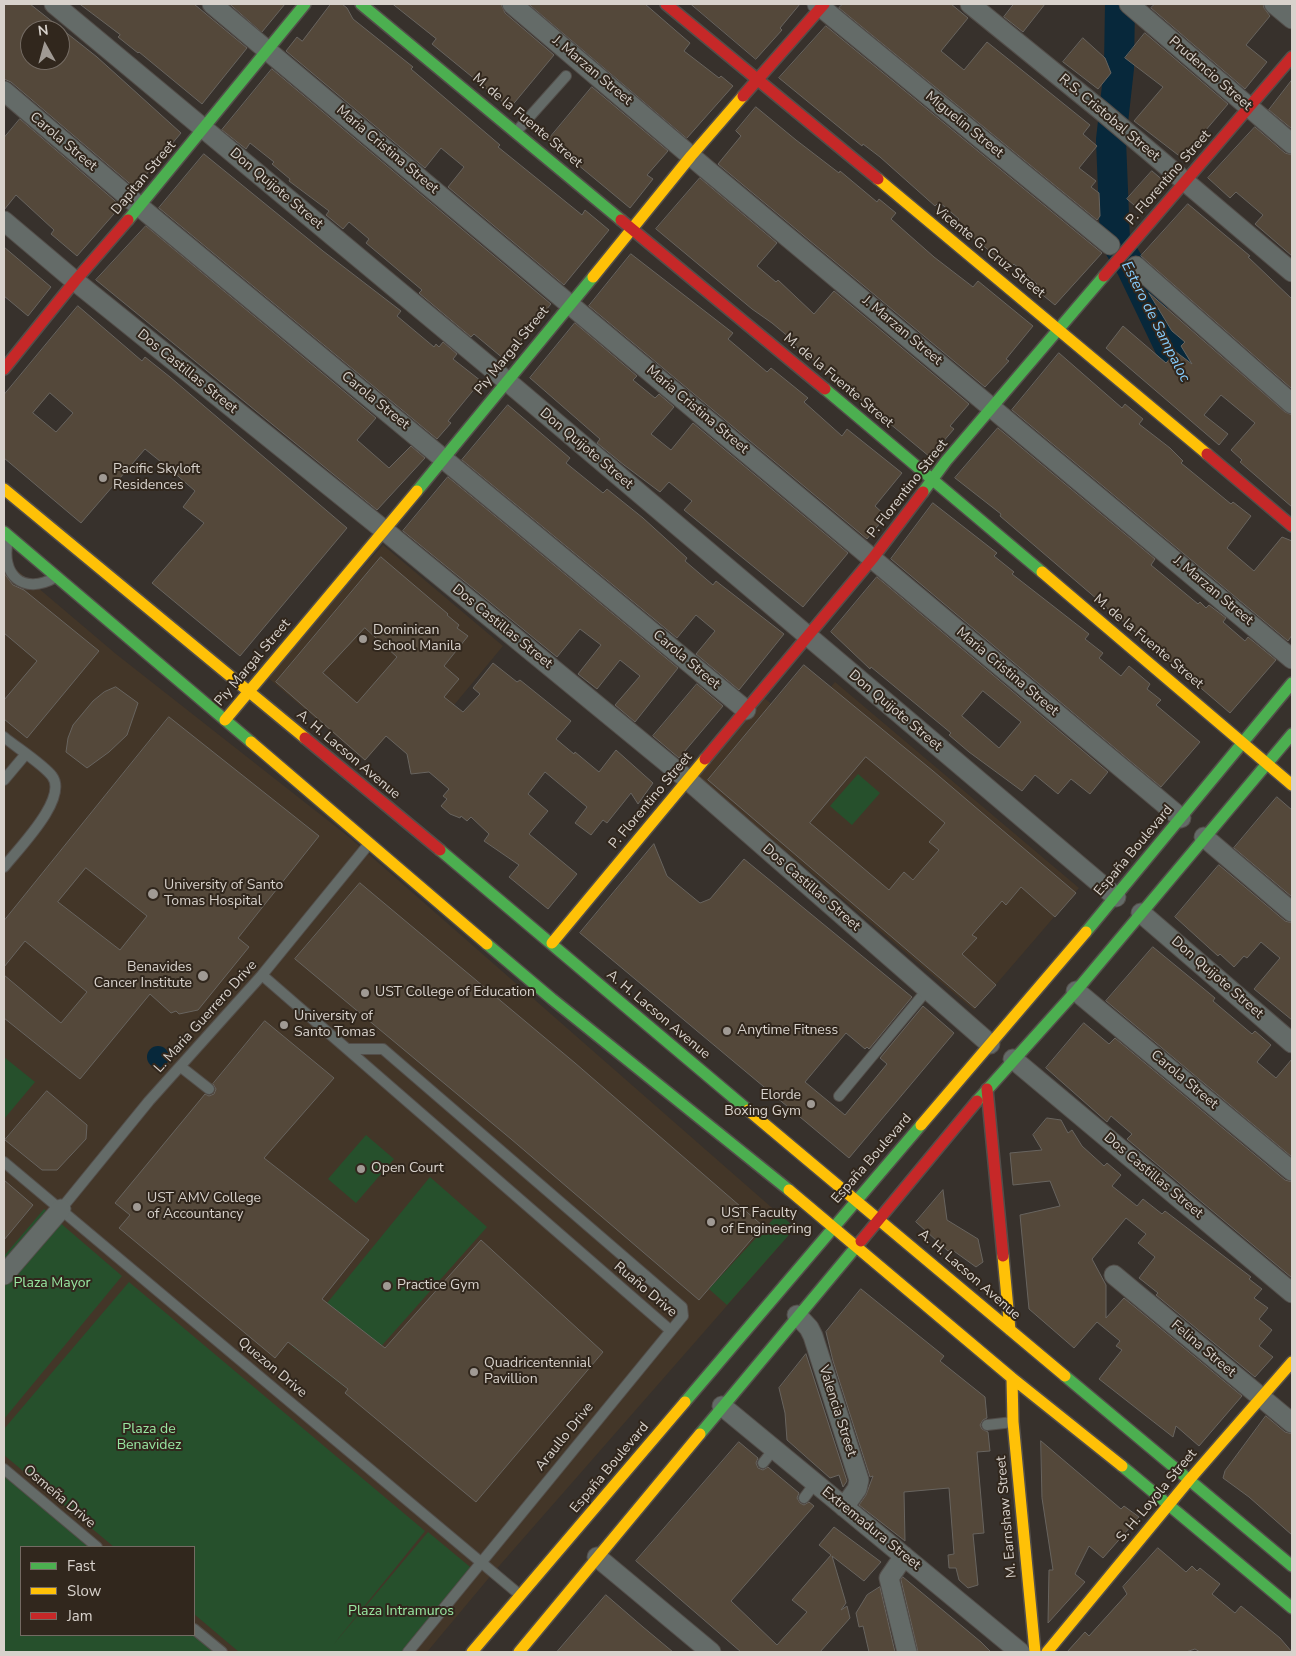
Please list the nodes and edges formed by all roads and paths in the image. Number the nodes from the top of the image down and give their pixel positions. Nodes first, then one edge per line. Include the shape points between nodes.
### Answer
1 (54, 4) edge
2 (212, 4) edge
3 (305, 4) edge
4 (361, 4) edge
5 (512, 4) edge
6 (666, 4) edge
7 (970, 4) edge
8 (1274, 4) edge
9 (821, 5) edge
10 (1131, 5) edge
11 (1292, 19) edge
12 (269, 50) junction
13 (1292, 57) edge
14 (566, 76) dead end
15 (756, 80) junction
16 (4, 91) edge
17 (1249, 108) junction
18 (204, 129) junction
19 (516, 132) junction
20 (1292, 144) edge
21 (691, 156) junction
22 (1187, 183) junction
23 (140, 207) junction
24 (4, 221) edge
25 (632, 229) junction
26 (1110, 245) dead end
27 (1136, 266) dead end
28 (1292, 272) edge
29 (75, 282) junction
30 (570, 303) junction
31 (1059, 328) junction
32 (4, 369) edge
33 (508, 382) junction
34 (1292, 404) edge
35 (994, 408) junction
36 (444, 458) junction
37 (932, 479) junction
38 (4, 489) edge
39 (1292, 526) edge
40 (384, 530) junction
41 (6, 534) edge
42 (873, 558) junction
43 (56, 576) junction
44 (807, 637) junction
45 (1292, 658) edge
46 (1292, 683) edge
47 (249, 691) junction
48 (746, 710) junction
49 (225, 720) junction
50 (1292, 734) edge
51 (4, 737) edge
52 (1243, 742) junction
53 (25, 755) junction
54 (1268, 764) junction
55 (4, 780) edge
56 (688, 780) junction
57 (1292, 785) edge
58 (1181, 818) junction
59 (1204, 837) junction
60 (370, 842) junction
61 (4, 867) edge
62 (1116, 897) junction
63 (1292, 912) edge
64 (1141, 913) junction
65 (552, 943) junction
66 (262, 975) junction
67 (927, 990) junction
68 (1076, 991) junction
69 (1292, 1043) edge
70 (990, 1044) junction
71 (347, 1049) junction
72 (1013, 1059) junction
73 (181, 1067) junction
74 (209, 1089) dead end
75 (987, 1089) junction
76 (839, 1096) dead end
77 (4, 1162) edge
78 (1292, 1171) edge
79 (855, 1200) junction
80 (61, 1209) junction
81 (880, 1219) junction
82 (833, 1226) junction
83 (857, 1245) junction
84 (4, 1275) edge
85 (1114, 1275) dead end
86 (1292, 1292) edge
87 (797, 1315) junction
88 (670, 1330) junction
89 (1010, 1330) junction
90 (1292, 1362) edge
91 (1012, 1378) junction
92 (1262, 1398) junction
93 (722, 1406) junction
94 (1013, 1422) junction
95 (1292, 1423) edge
96 (987, 1425) dead end
97 (4, 1469) edge
98 (1190, 1479) junction
99 (1169, 1504) junction
100 (844, 1507) junction
101 (96, 1546) edge
102 (904, 1556) junction
103 (597, 1557) junction
104 (481, 1562) junction
105 (1292, 1566) edge
106 (521, 1596) junction
107 (1292, 1608) edge
108 (195, 1630) edge
109 (222, 1652) edge
110 (408, 1652) edge
111 (472, 1652) edge
112 (518, 1652) edge
113 (711, 1652) edge
114 (907, 1652) edge
115 (1020, 1652) edge
116 (1034, 1652) edge
117 (1047, 1652) edge

1 - 18 street, Don Quijote Street
2 - 12 street, Maria Cristina Street
3 - 12 main road, Dapitan Street
4 - 19 main road, M. de la Fuente Street
5 - 21 street, J. Marzan Street
6 - 15 main road, Vicente G. Cruz Street
7 - 22 street, R.S. Cristobal Street
8 - 11 street
9 - 15 main road, Piy Margal Street
9 - 26 street, Miguelin Street
10 - 17 street, Prudencio Street
12 - 18 main road, Dapitan Street
12 - 30 street, Maria Cristina Street
13 - 17 main road, P. Florentino Street
14 - 19 lane
15 - 21 main road, Piy Margal Street
15 - 31 main road, Vicente G. Cruz Street
16 - 23 street, Carola Street
17 - 20 street, Prudencio Street
17 - 22 main road, P. Florentino Street
18 - 23 main road, Dapitan Street
18 - 33 street, Don Quijote Street
19 - 25 main road, M. de la Fuente Street
21 - 25 main road, Piy Margal Street
21 - 35 street, J. Marzan Street
22 - 28 street, R.S. Cristobal Street
22 - 31 main road, P. Florentino Street
23 - 29 main road, Dapitan Street
23 - 36 street, Carola Street
24 - 29 street, Dos Castillas Street
25 - 30 main road, Piy Margal Street
25 - 37 main road, M. de la Fuente Street
27 - 34 street
29 - 32 main road, Dapitan Street
29 - 40 street, Dos Castillas Street
30 - 33 main road, Piy Margal Street
30 - 42 street, Maria Cristina Street
31 - 35 main road, P. Florentino Street
31 - 39 main road, Vicente G. Cruz Street
33 - 36 main road, Piy Margal Street
33 - 44 street, Don Quijote Street
35 - 37 main road, P. Florentino Street
35 - 45 street, J. Marzan Street
36 - 40 main road, Piy Margal Street
36 - 48 street, Carola Street
37 - 42 main road, P. Florentino Street
37 - 52 main road, M. de la Fuente Street
38 - 47 main road, A. H. Lacson Avenue
40 - 47 main road, Piy Margal Street
40 - 56 street, Dos Castillas Street
41 - 43 main road
41 - 43 lane via 5,555 9,570 22,582 36,586
42 - 44 main road, P. Florentino Street
42 - 58 street, Maria Cristina Street
43 - 49 main road
44 - 48 main road, P. Florentino Street
44 - 62 street, Don Quijote Street
46 - 52 main road, España Boulevard
47 - 49 main road, Piy Margal Street
47 - 65 main road, A. H. Lacson Avenue
48 - 56 main road, P. Florentino Street
49 - 60 main road
50 - 54 main road
51 - 53 lane
52 - 54 main road, M. de la Fuente Street
52 - 58 main road, España Boulevard
53 - 55 lane
53 - 61 lane via 53,777 57,791 52,806
54 - 57 main road, M. de la Fuente Street
54 - 59 main road
56 - 65 main road, P. Florentino Street
56 - 67 street, Dos Castillas Street
58 - 62 main road, España Boulevard
59 - 63 street
59 - 64 main road
60 - 66 lane, L. Maria Guerrero Drive
60 - 82 main road via 552,999
62 - 70 main road, España Boulevard
64 - 68 main road
64 - 69 street, Don Quijote Street
65 - 79 main road, A. H. Lacson Avenue
66 - 71 lane, Ruaño Drive
66 - 73 lane, L. Maria Guerrero Drive
67 - 70 street, Dos Castillas Street
67 - 76 lane
68 - 72 main road
68 - 78 street, Carola Street
70 - 79 main road, España Boulevard
71 - 88 lane, Ruaño Drive
71 - 88 lane, Ruaño Drive via 383,1049 682,1307 682,1316
72 - 75 main road
72 - 86 street, Dos Castillas Street
73 - 74 lane
73 - 80 lane, L. Maria Guerrero Drive
75 - 81 main road
75 - 89 main road
77 - 80 lane, Quezon Drive
79 - 81 main road, A. H. Lacson Avenue
79 - 82 main road, España Boulevard
80 - 84 street
80 - 104 lane, Quezon Drive
81 - 83 main road
81 - 89 main road, A. H. Lacson Avenue
82 - 83 main road
82 - 106 main road, España Boulevard
83 - 87 main road
83 - 91 main road
85 - 92 street, Felina Street
87 - 93 main road
87 - 100 street, Valencia Street via 810,1328 859,1480 857,1489
88 - 104 lane, Araullo Drive
89 - 98 main road, A. H. Lacson Avenue
90 - 92 main road, S. H. Loyola Street
91 - 94 main road, M. Earnshaw Street
91 - 99 main road
92 - 95 street, Felina Street
92 - 98 main road, S. H. Loyola Street
93 - 100 street, Extremadura Street via 769,1456 809,1490
93 - 103 main road
94 - 96 lane
94 - 116 main road, M. Earnshaw Street
97 - 101 lane, Osmeña Drive
98 - 99 main road, S. H. Loyola Street
98 - 105 main road, A. H. Lacson Avenue
99 - 107 main road
99 - 117 main road, S. H. Loyola Street
100 - 102 street, Extremadura Street
102 - 114 street via 890,1578
102 - 115 street, Extremadura Street
103 - 112 main road
103 - 113 street
104 - 106 lane, Quezon Drive
104 - 110 lane
106 - 111 main road, España Boulevard
108 - 109 lane

